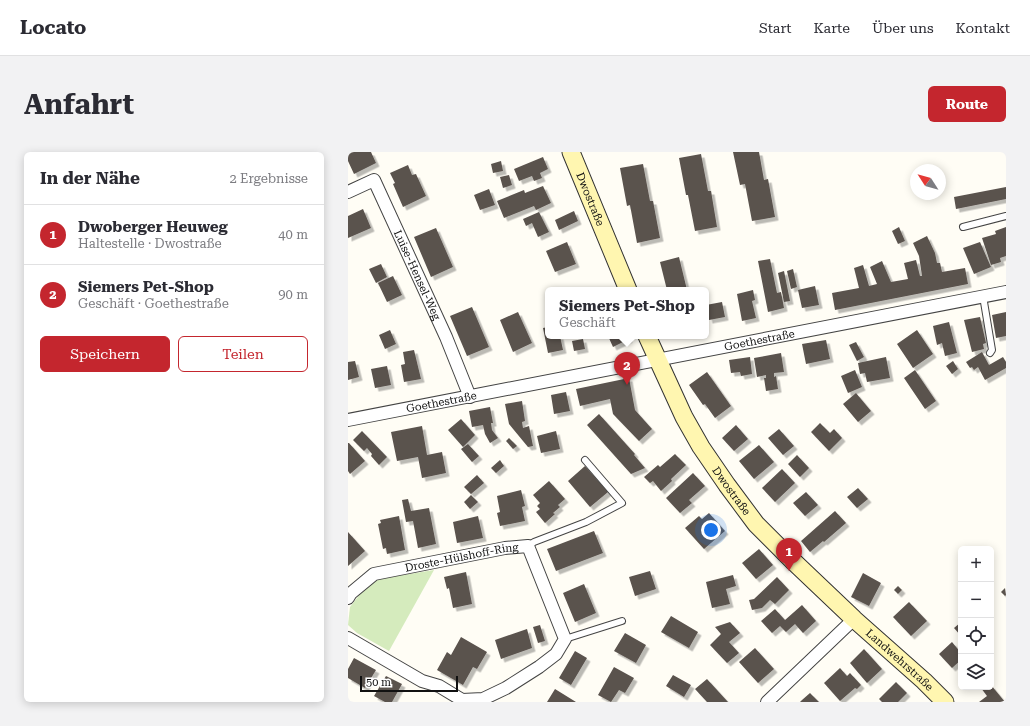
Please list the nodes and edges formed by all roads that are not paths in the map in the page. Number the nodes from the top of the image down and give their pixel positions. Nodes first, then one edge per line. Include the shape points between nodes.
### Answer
1 (571, 152) edge
2 (348, 192) edge
3 (1006, 216) edge
4 (963, 227) dead end
5 (627, 287) edge
6 (1006, 292) edge
7 (983, 296) junction
8 (648, 339) edge
9 (990, 353) dead end
10 (657, 359) junction
11 (470, 397) junction
12 (348, 420) edge
13 (584, 460) dead end
14 (528, 546) junction
15 (348, 598) edge
16 (854, 619) junction
17 (622, 621) dead end
18 (348, 638) edge
19 (565, 639) junction
20 (461, 701) edge
21 (767, 702) edge
22 (945, 702) edge

1 - 5 street, Dwostraße
2 - 11 street, Luise-Hensel-Weg via 374,180 446,337
3 - 4 lane
6 - 7 street, Goethestraße
7 - 9 lane via 992,344
7 - 10 street, Goethestraße
8 - 10 street, Dwostraße
10 - 11 street, Goethestraße
10 - 16 street, Dwostraße via 701,447 756,524
11 - 12 street, Goethestraße
13 - 14 lane via 622,503 586,522
14 - 15 street, Droste-Hülshoff-Ring via 505,548 374,574
14 - 19 street, Droste-Hülshoff-Ring
16 - 21 street
16 - 22 street, Landwehrstraße
17 - 19 lane
18 - 20 street via 422,681 439,686
19 - 20 street via 556,654 506,688 482,699

